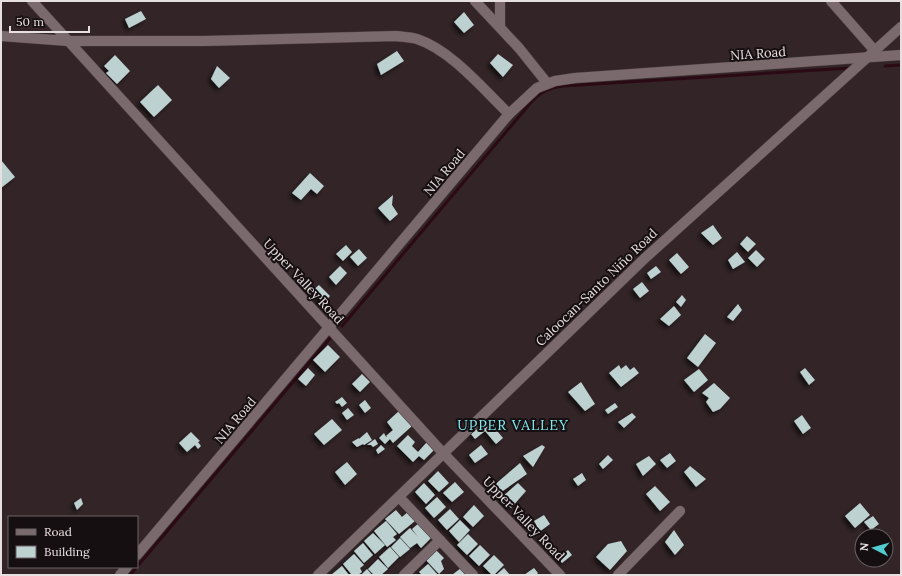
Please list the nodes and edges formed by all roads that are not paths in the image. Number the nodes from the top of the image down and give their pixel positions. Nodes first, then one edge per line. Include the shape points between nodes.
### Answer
1 (32, 1) edge
2 (475, 1) edge
3 (500, 1) edge
4 (831, 1) edge
5 (500, 27) junction
6 (901, 27) edge
7 (1, 36) edge
8 (68, 41) junction
9 (872, 54) junction
10 (901, 55) edge
11 (547, 83) junction
12 (509, 114) junction
13 (329, 328) junction
14 (443, 453) junction
15 (399, 497) junction
16 (680, 511) dead end
17 (440, 540) junction
18 (138, 554) edge
19 (318, 575) edge
20 (404, 575) edge
21 (472, 575) edge
22 (560, 575) edge
23 (618, 575) edge

1 - 8 street, Upper Valley Road
2 - 5 street
3 - 5 street
4 - 9 street
5 - 11 street
6 - 9 street, Caloocan-Santo Niño Road
7 - 8 street
8 - 12 street via 406,37 431,46 451,59
8 - 13 street, Upper Valley Road
9 - 10 street, NIA Road
9 - 11 street, NIA Road via 575,78
9 - 14 street, Caloocan-Santo Niño Road via 644,259
11 - 12 street, NIA Road via 537,88
12 - 13 street, NIA Road
13 - 14 street, Upper Valley Road
13 - 18 street, NIA Road
14 - 15 street, Caloocan-Santo Niño Road
14 - 22 street, Upper Valley Road
15 - 17 street
15 - 19 street, Caloocan-Santo Niño Road
16 - 23 street
17 - 20 street
17 - 21 street

